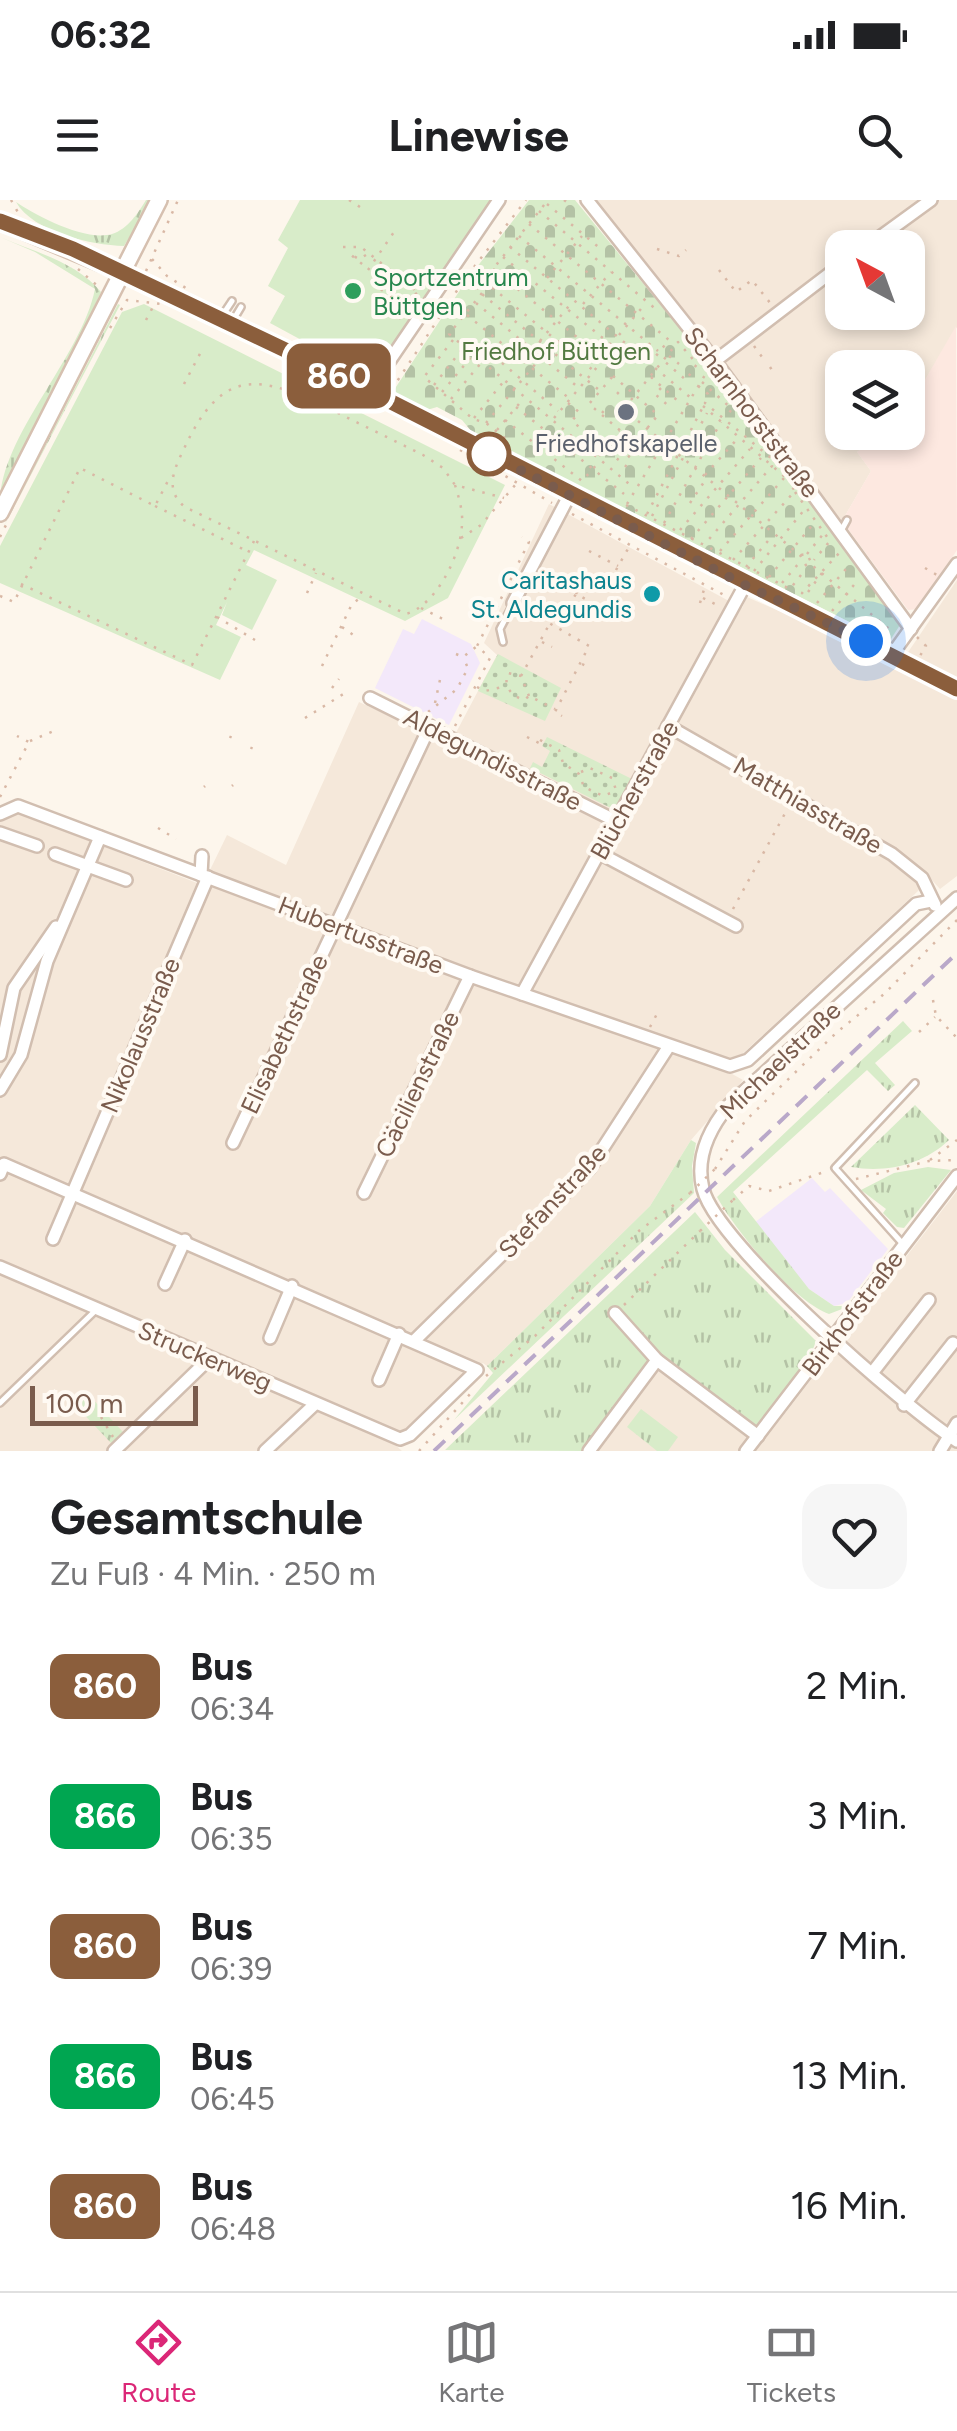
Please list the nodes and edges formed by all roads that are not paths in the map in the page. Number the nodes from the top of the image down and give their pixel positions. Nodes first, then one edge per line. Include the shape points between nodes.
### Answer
1 (159, 200) edge
2 (500, 200) edge
3 (588, 200) edge
4 (931, 200) edge
5 (0, 221) edge
6 (890, 230) edge
7 (122, 272) junction
8 (825, 277) edge
9 (232, 301) dead end
10 (242, 307) dead end
11 (225, 322) junction
12 (715, 361) junction
13 (369, 392) junction
14 (569, 496) junction
15 (0, 512) edge
16 (957, 564) edge
17 (745, 585) junction
18 (513, 603) joint
19 (911, 629) junction
20 (504, 642) dead end
21 (893, 653) junction
22 (957, 689) edge
23 (370, 698) dead end
24 (426, 724) junction
25 (668, 726) junction
26 (0, 814) edge
27 (616, 821) junction
28 (0, 832) edge
29 (100, 837) junction
30 (37, 846) dead end
31 (599, 853) junction
32 (56, 854) dead end
33 (202, 856) dead end
34 (89, 866) junction
35 (204, 876) junction
36 (126, 880) dead end
37 (957, 898) edge
38 (931, 901) junction
39 (941, 911) junction
40 (69, 912) junction
41 (899, 920) junction
42 (732, 924) road end
43 (334, 926) junction
44 (910, 938) junction
45 (470, 976) junction
46 (522, 994) junction
47 (669, 1046) junction
48 (0, 1055) edge
49 (724, 1065) joint
50 (916, 1083) dead end
51 (0, 1090) edge
52 (233, 1143) dead end
53 (2, 1169) edge
54 (957, 1176) edge
55 (72, 1192) junction
56 (364, 1192) dead end
57 (53, 1239) dead end
58 (184, 1240) junction
59 (904, 1245) junction
60 (0, 1266) edge
61 (165, 1284) dead end
62 (292, 1286) junction
63 (929, 1300) dead end
64 (96, 1310) junction
65 (616, 1313) road end
66 (400, 1334) junction
67 (270, 1338) dead end
68 (832, 1338) junction
69 (415, 1340) junction
70 (953, 1343) dead end
71 (210, 1358) junction
72 (658, 1360) junction
73 (872, 1373) junction
74 (380, 1380) dead end
75 (0, 1403) edge
76 (315, 1404) junction
77 (904, 1405) junction
78 (957, 1423) edge
79 (758, 1436) junction
80 (953, 1439) edge
81 (116, 1449) edge
82 (265, 1451) edge
83 (589, 1451) edge
84 (746, 1451) edge
85 (940, 1451) edge

1 - 7 main road
2 - 13 street
3 - 12 street, Scharnhorststraße
4 - 6 street
5 - 7 main road
7 - 11 street
7 - 15 main road
8 - 12 street
9 - 11 lane
10 - 11 lane
11 - 13 street
12 - 19 street, Scharnhorststraße via 844,525
13 - 14 street
14 - 17 street
14 - 18 street
16 - 19 street
17 - 21 street
17 - 25 street, Blücherstraße
18 - 20 lane via 500,629
19 - 21 street
21 - 22 street
23 - 24 street, Aldegundisstraße
24 - 27 street, Aldegundisstraße
24 - 43 street, Elisabethstraße
25 - 27 street, Blücherstraße
25 - 38 street, Matthiasstraße via 892,854 922,878
26 - 29 street, Hubertusstraße via 18,806
27 - 31 street, Blücherstraße
28 - 30 street
29 - 34 street
29 - 35 street, Hubertusstraße
31 - 42 street
31 - 46 street, Blücherstraße
32 - 34 street
33 - 35 street
34 - 36 street
34 - 40 street
35 - 43 street, Hubertusstraße
35 - 55 street, Nikolausstraße
37 - 39 street, Michaelstraße
38 - 39 street
38 - 41 street, Michaelstraße via 916,904
39 - 44 street, Michaelstraße
40 - 48 street via 14,988
40 - 51 street via 20,1055
41 - 44 lane
41 - 49 street, Michaelstraße via 748,1060
43 - 45 street, Hubertusstraße
43 - 52 street, Elisabethstraße
44 - 68 street, Michaelstraße via 729,1104 701,1158 704,1195 726,1230
45 - 46 street, Hubertusstraße
45 - 56 street, Cäcilienstraße
46 - 47 street, Hubertusstraße
47 - 49 street, Hubertusstraße
47 - 69 street, Stefanstraße via 590,1168
50 - 59 lane via 835,1168
53 - 55 street
54 - 59 street, Birkhofstraße
55 - 57 street, Nikolausstraße
55 - 58 street
58 - 61 street
58 - 62 street
59 - 68 street, Birkhofstraße
60 - 64 street, Struckerweg
62 - 66 street
62 - 67 street
63 - 73 street
64 - 71 street, Struckerweg
64 - 75 lane
65 - 72 street
66 - 69 street
66 - 74 street
68 - 73 street, Michaelstraße
68 - 79 street, Birkhofstraße
69 - 76 street, Struckerweg via 477,1370 410,1435 400,1439
70 - 77 street
71 - 76 street, Struckerweg
71 - 81 street
72 - 79 street
72 - 83 street
73 - 77 street, Michaelstraße
76 - 82 street
77 - 80 street, Michaelstraße
78 - 80 street
79 - 84 street, Birkhofstraße
80 - 85 street

